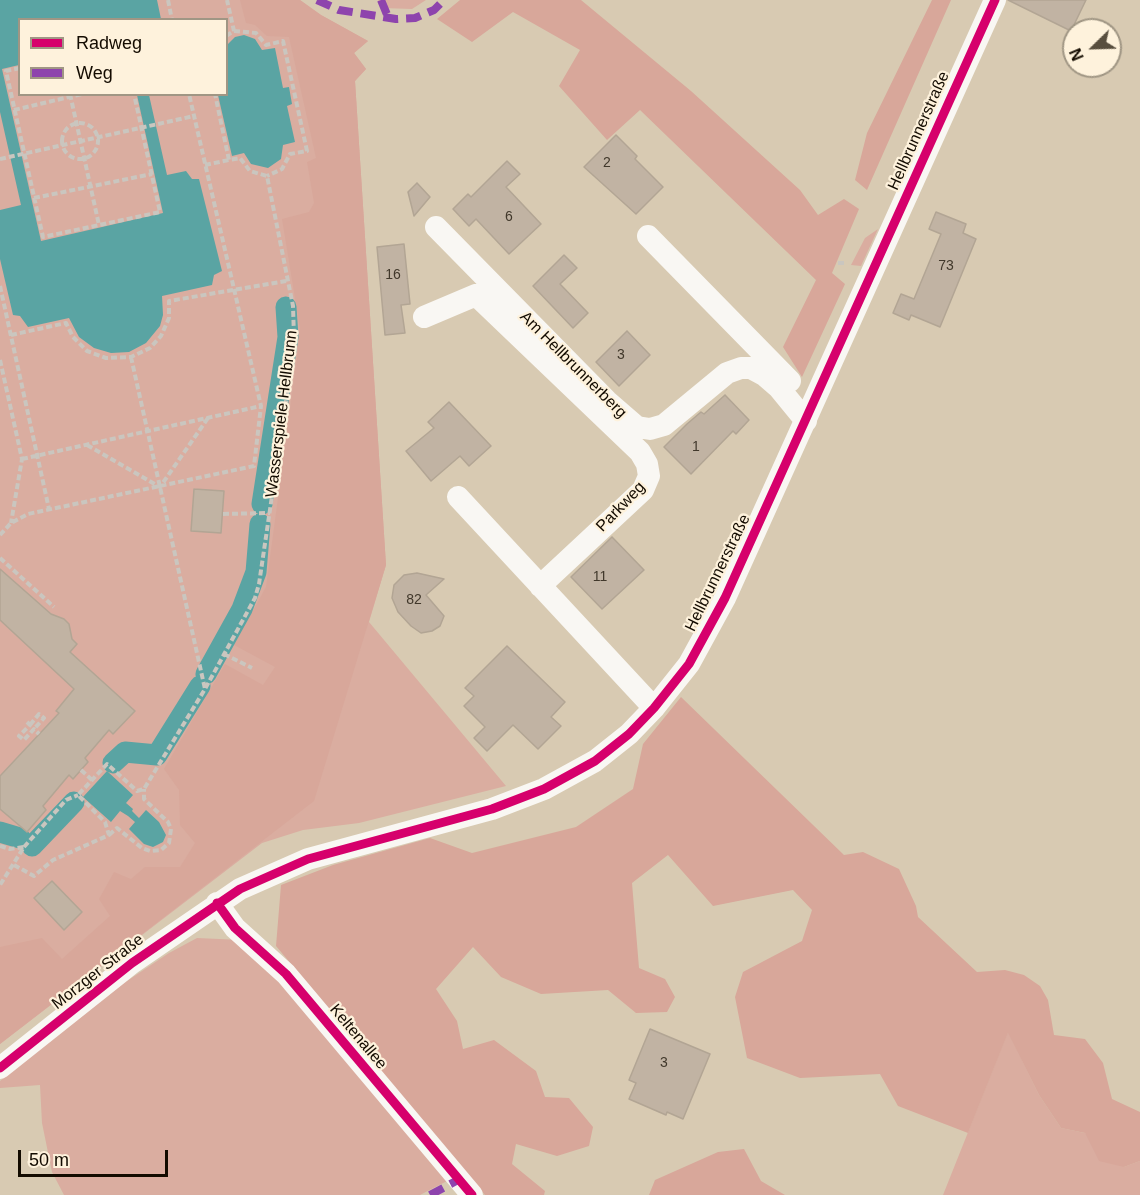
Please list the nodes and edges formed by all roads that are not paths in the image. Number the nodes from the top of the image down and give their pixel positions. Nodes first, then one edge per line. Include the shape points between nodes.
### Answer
1 (995, 0) edge
2 (436, 227) dead end
3 (648, 236) dead end
4 (424, 317) dead end
5 (810, 412) junction
6 (458, 496) dead end
7 (540, 586) junction
8 (654, 708) junction
9 (217, 903) junction
10 (0, 1068) edge
11 (472, 1195) edge

1 - 5 street, Hellbrunnerstraße
2 - 5 street, Am Hellbrunnerberg via 637,427 645,430 664,425 727,373 741,368 752,368 764,375
3 - 5 street
4 - 7 street, Parkweg via 476,295 640,452 647,464 649,476 643,490
5 - 8 street, Hellbrunnerstraße via 705,638
6 - 7 street
7 - 8 street
8 - 9 street, Hellbrunnerstraße via 595,761 544,789 492,808 308,859 261,878
9 - 10 street, Morzger Straße via 132,963
9 - 11 street, Keltenallee via 235,928 286,974

